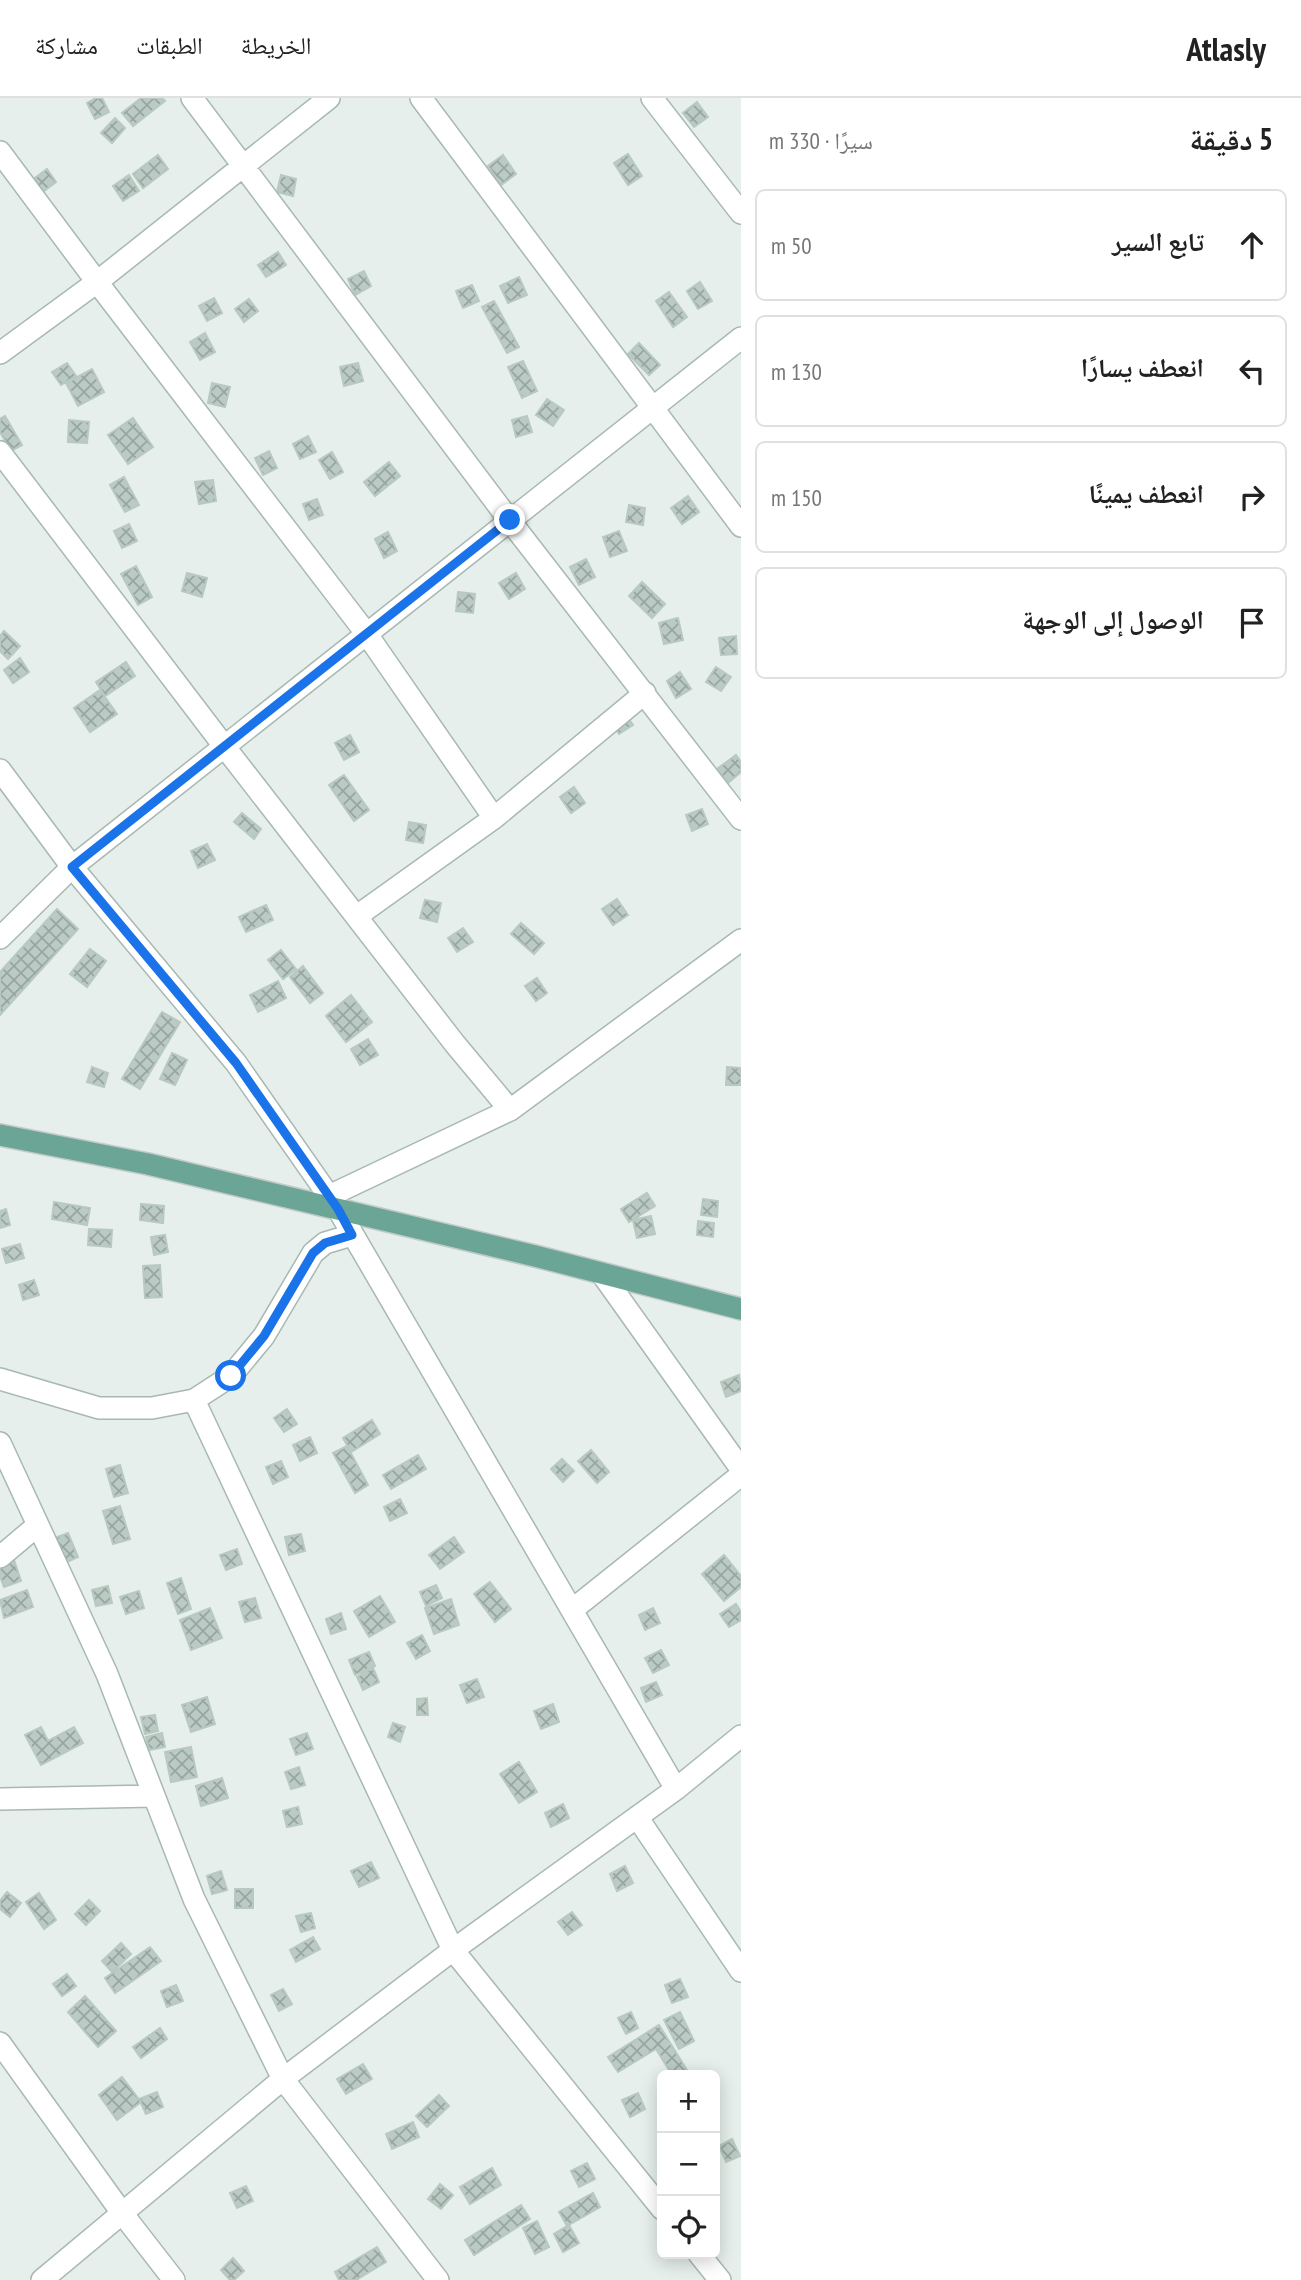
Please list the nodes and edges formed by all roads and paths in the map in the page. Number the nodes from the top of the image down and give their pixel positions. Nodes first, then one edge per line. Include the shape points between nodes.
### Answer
1 (192, 98) edge
2 (328, 98) edge
3 (421, 98) edge
4 (652, 98) edge
5 (0, 152) edge
6 (243, 166) junction
7 (741, 213) edge
8 (97, 282) junction
9 (741, 338) edge
10 (0, 353) edge
11 (652, 409) junction
12 (0, 452) edge
13 (510, 520) junction
14 (741, 526) edge
15 (366, 633) junction
16 (645, 693) junction
17 (224, 746) junction
18 (0, 770) edge
19 (494, 818) junction
20 (741, 819) edge
21 (72, 867) junction
22 (358, 916) junction
23 (0, 938) edge
24 (741, 940) edge
25 (510, 1110) junction
26 (0, 1135) edge
27 (333, 1203) junction
28 (352, 1235) junction
29 (602, 1274) junction
30 (741, 1309) edge
31 (0, 1379) edge
32 (194, 1400) junction
33 (0, 1443) edge
34 (741, 1469) edge
35 (741, 1475) edge
36 (38, 1525) junction
37 (0, 1556) edge
38 (572, 1610) junction
39 (741, 1736) edge
40 (676, 1789) junction
41 (154, 1796) junction
42 (0, 1800) edge
43 (637, 1817) junction
44 (453, 1950) junction
45 (741, 1971) edge
46 (0, 2043) edge
47 (283, 2079) junction
48 (657, 2203) edge
49 (122, 2213) junction
50 (703, 2259) edge
51 (42, 2280) edge
52 (174, 2280) edge
53 (438, 2280) edge
54 (720, 2280) edge

1 - 6 street
2 - 6 street
3 - 11 street
4 - 7 street
5 - 8 street
6 - 8 street
6 - 13 street
8 - 10 street
8 - 15 street
9 - 11 street
11 - 13 street
11 - 14 street
12 - 17 street
13 - 15 street
13 - 16 street
15 - 17 street
15 - 19 street
16 - 19 street
16 - 20 street
17 - 21 street
17 - 22 street
18 - 21 street
19 - 22 street
21 - 23 street
21 - 27 street via 236,1063
22 - 25 street
24 - 25 street
25 - 27 street
26 - 27 main road
27 - 28 street
27 - 29 main road
28 - 32 street via 325,1243 313,1253 264,1336 231,1376
28 - 38 street
29 - 30 main road
29 - 34 street
31 - 32 street via 99,1408 152,1408
32 - 44 street
33 - 36 street
35 - 38 street
36 - 37 street
36 - 41 street via 107,1674
38 - 40 street
39 - 40 street
40 - 43 street
41 - 42 street
41 - 47 street via 194,1899
43 - 44 street
43 - 45 street
44 - 47 street
44 - 48 street
46 - 49 street
47 - 49 street
47 - 53 street
49 - 51 street
49 - 52 street
50 - 54 street

